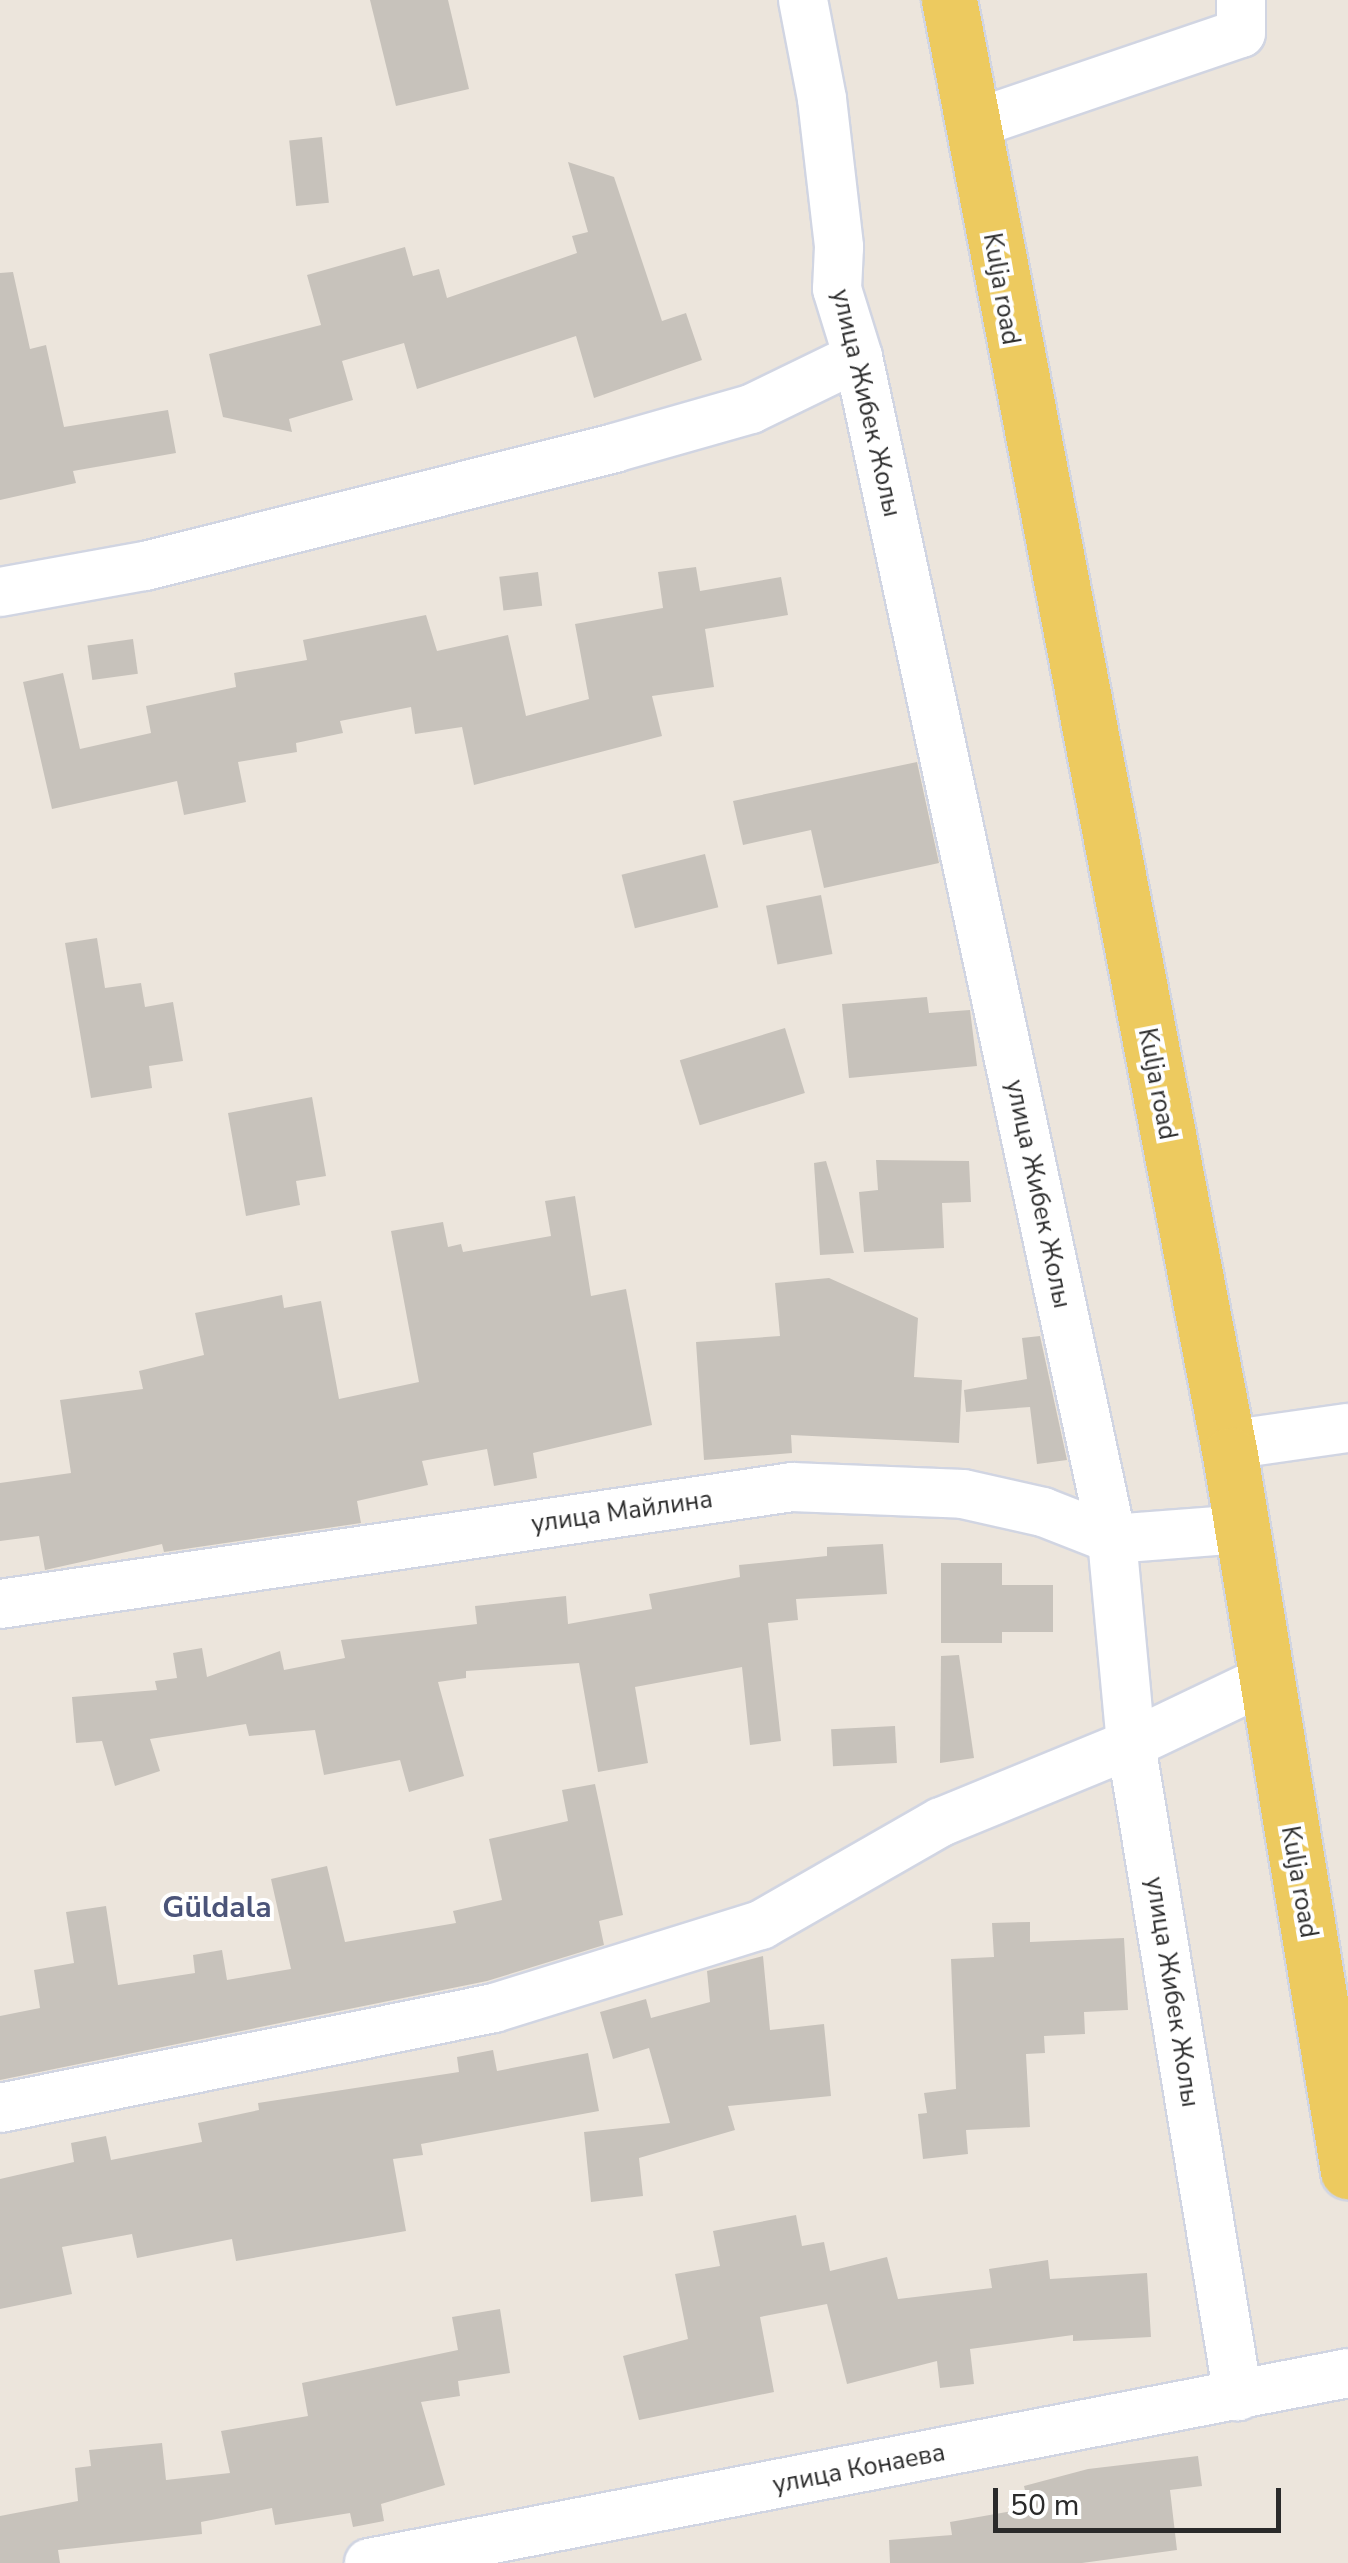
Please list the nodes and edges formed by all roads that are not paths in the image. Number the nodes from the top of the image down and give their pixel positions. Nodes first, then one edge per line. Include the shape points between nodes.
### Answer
1 (804, 0) edge
2 (949, 0) edge
3 (1240, 0) edge
4 (972, 126) junction
5 (858, 357) junction
6 (0, 592) edge
7 (1348, 1428) edge
8 (1228, 1445) junction
9 (1241, 1530) junction
10 (1112, 1540) junction
11 (0, 1604) edge
12 (1265, 1680) junction
13 (1131, 1744) junction
14 (0, 2108) edge
15 (1348, 2172) edge
16 (1348, 2373) edge
17 (1238, 2396) junction
18 (369, 2563) edge

1 - 5 street, улица Жибек Жолы via 840,247 837,289
2 - 4 main road, Kulja road
3 - 4 street via 1241,34
4 - 8 main road, Kulja road
5 - 6 street via 751,410 614,448 144,566
5 - 10 street, улица Жибек Жолы
7 - 8 street
8 - 9 main road, Kulja road
9 - 10 street, улица Майлина
9 - 12 main road, Kulja road
10 - 11 street, улица Майлина via 1043,1512 963,1494 792,1487
10 - 13 street, улица Жибек Жолы
12 - 13 street
12 - 15 main road, Kulja road
13 - 14 street via 940,1822 848,1872 800,1908 621,1972 333,2044
13 - 17 street, улица Жибек Жолы
16 - 17 street, улица Конаева
17 - 18 street, улица Конаева

